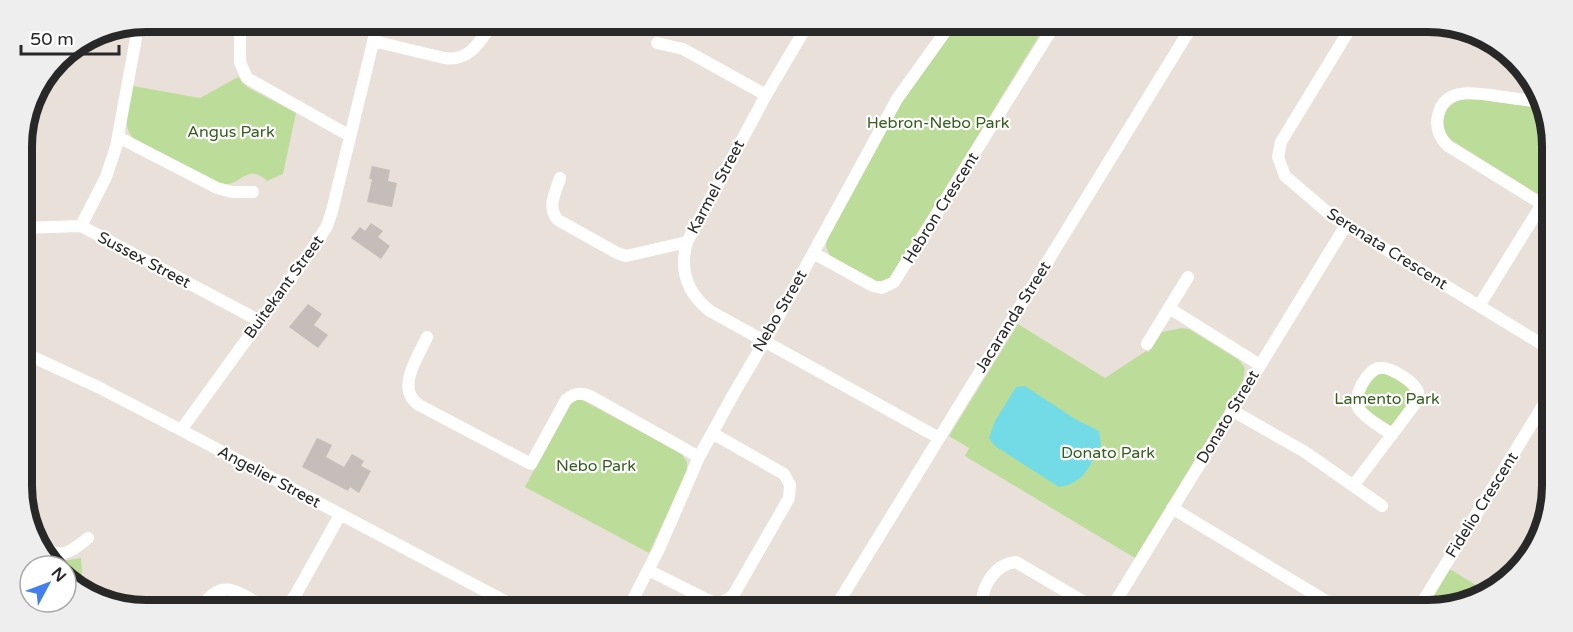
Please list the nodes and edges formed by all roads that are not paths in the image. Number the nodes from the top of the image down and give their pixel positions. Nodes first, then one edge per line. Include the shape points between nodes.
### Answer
1 (137, 32) edge
2 (240, 32) edge
3 (375, 32) edge
4 (487, 32) edge
5 (803, 32) edge
6 (945, 32) edge
7 (1049, 32) edge
8 (1188, 32) edge
9 (1344, 32) edge
10 (373, 41) junction
11 (657, 43) dead end
12 (766, 95) junction
13 (1533, 101) edge
14 (350, 136) junction
15 (118, 137) junction
16 (560, 178) dead end
17 (253, 192) dead end
18 (1542, 204) edge
19 (1542, 212) edge
20 (1346, 225) junction
21 (81, 226) junction
22 (32, 228) edge
23 (687, 242) junction
24 (813, 253) junction
25 (1188, 277) dead end
26 (1479, 306) junction
27 (1169, 308) junction
28 (260, 321) junction
29 (428, 337) dead end
30 (763, 341) junction
31 (1148, 344) dead end
32 (1542, 344) edge
33 (32, 357) edge
34 (1260, 365) junction
35 (1542, 407) edge
36 (1233, 411) junction
37 (181, 430) junction
38 (712, 433) junction
39 (1392, 435) junction
40 (939, 438) junction
41 (699, 457) junction
42 (1353, 486) junction
43 (1382, 506) dead end
44 (1172, 508) junction
45 (340, 515) junction
46 (88, 538) dead end
47 (53, 553) edge
48 (648, 570) junction
49 (207, 600) edge
50 (252, 600) edge
51 (291, 600) edge
52 (503, 600) edge
53 (633, 600) edge
54 (708, 600) edge
55 (726, 600) edge
56 (841, 600) edge
57 (983, 600) edge
58 (1081, 600) edge
59 (1116, 600) edge
60 (1324, 600) edge
61 (1424, 600) edge

1 - 15 street
2 - 14 street via 240,62 247,78
3 - 10 street, Buitekant Street
4 - 10 street via 471,52 456,59
5 - 12 street, Karmel Street
6 - 24 street, Nebo Street via 897,99
7 - 24 street, Hebron Crescent via 894,282 882,288 873,286
8 - 40 street, Jacaranda Street
9 - 20 street, Serenata Crescent via 1281,142 1278,157 1289,181
10 - 14 street, Buitekant Street
11 - 12 street via 683,49
12 - 23 street, Karmel Street
13 - 18 street via 1462,92 1447,100 1437,122 1440,136 1448,146
14 - 28 street, Buitekant Street via 327,226
15 - 17 street via 217,188
15 - 21 street via 110,167
16 - 23 street via 551,206 554,216 617,254 635,255
19 - 26 street
20 - 26 street, Serenata Crescent
20 - 34 street, Donato Street
21 - 22 street, Sussex Street
21 - 28 street, Sussex Street
23 - 30 street, Karmel Street via 684,272 696,298 710,311
24 - 30 street, Nebo Street
25 - 27 street
26 - 32 street, Serenata Crescent
27 - 31 street
27 - 34 street
28 - 37 street, Buitekant Street
29 - 41 street via 407,384 411,399 531,464 566,400 580,393
30 - 38 street, Nebo Street
30 - 40 street, Karmel Street
33 - 37 street, Angelier Street
34 - 36 street, Donato Street
35 - 61 street, Fidelio Crescent
36 - 42 street via 1305,452
36 - 44 street, Donato Street
37 - 45 street, Angelier Street
38 - 41 street, Nebo Street
38 - 55 street via 784,474 790,485 789,498 734,594
39 - 39 street via 1356,403 1357,393 1378,368 1387,368 1418,391 1417,404
39 - 42 street
40 - 56 street, Jacaranda Street
41 - 48 street, Nebo Street
42 - 43 street
44 - 59 street, Donato Street
44 - 60 street
45 - 51 street
45 - 52 street, Angelier Street
46 - 47 street via 72,551
48 - 53 street, Nebo Street
48 - 54 street
49 - 50 street via 225,589
57 - 58 street via 989,580 1004,565 1016,562

